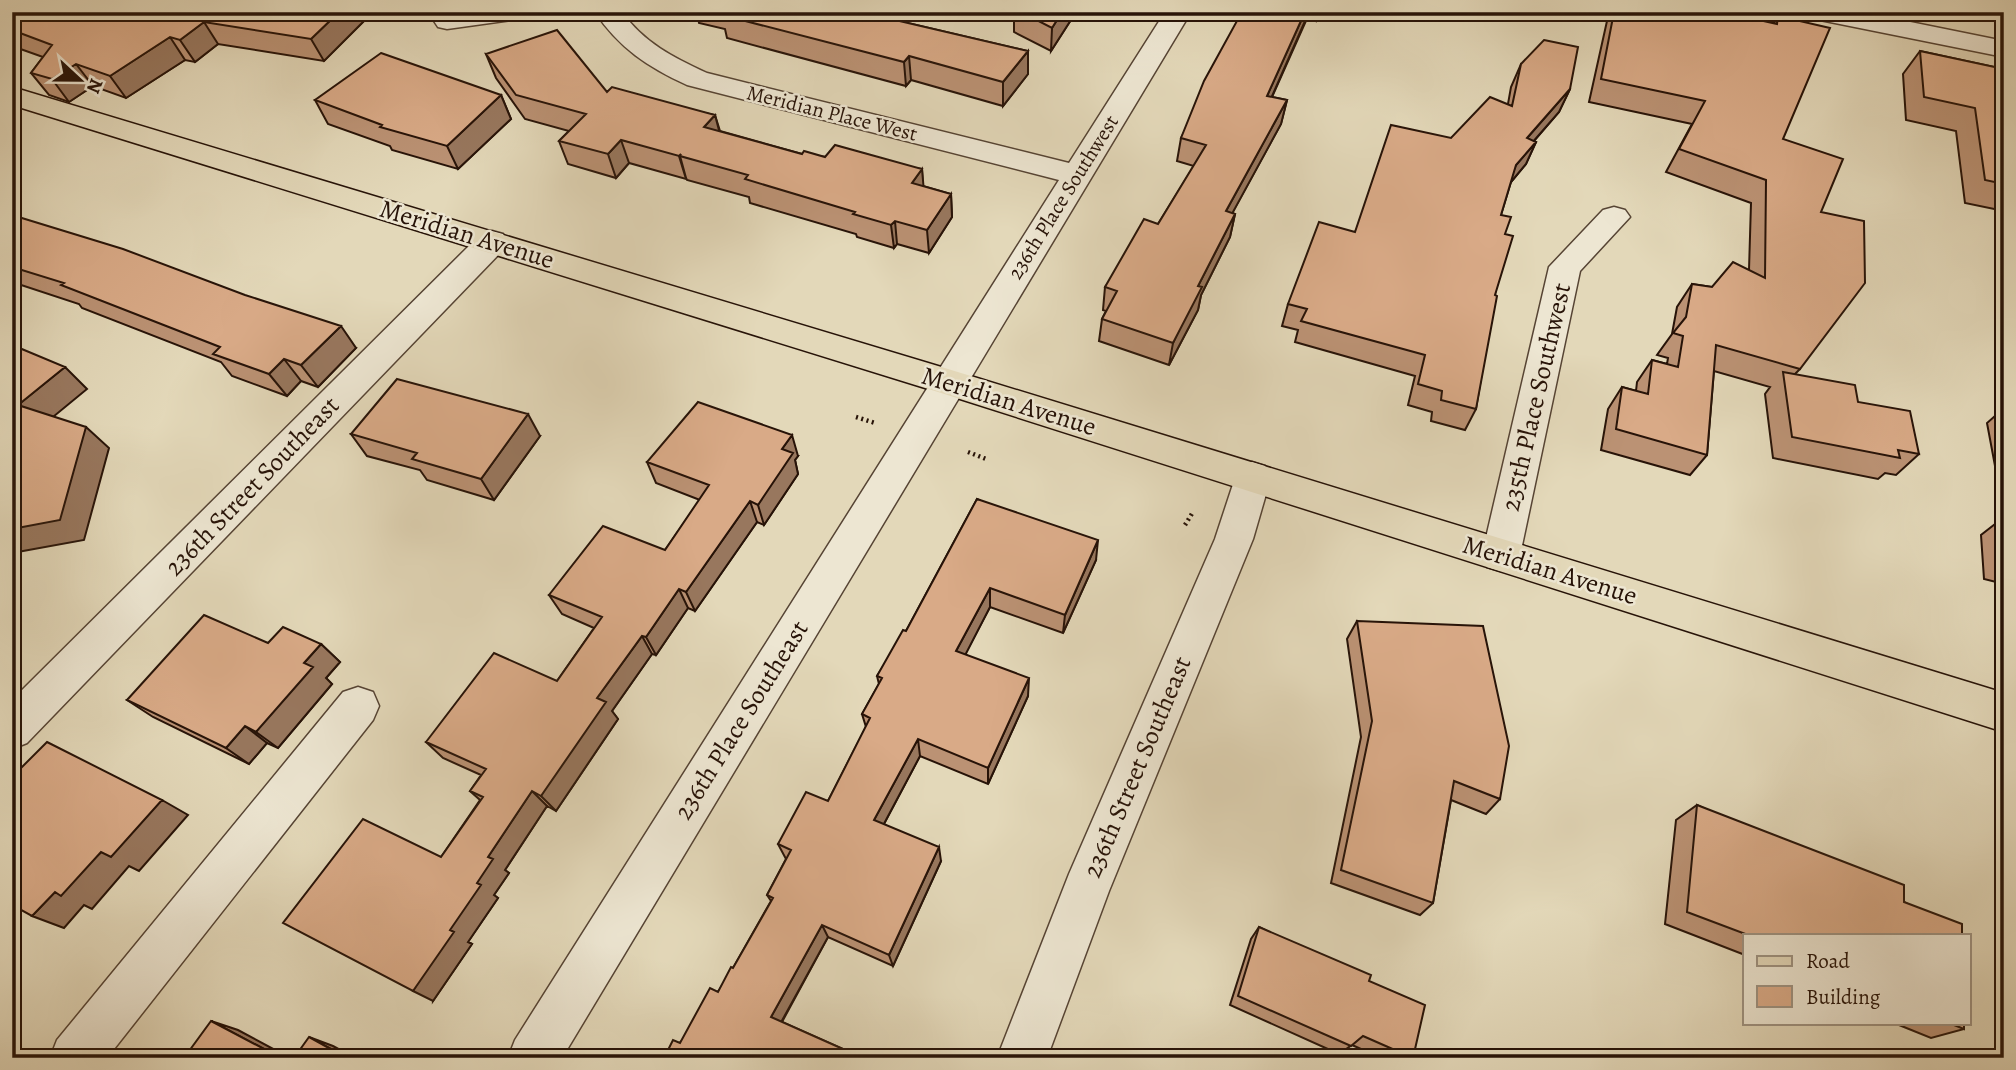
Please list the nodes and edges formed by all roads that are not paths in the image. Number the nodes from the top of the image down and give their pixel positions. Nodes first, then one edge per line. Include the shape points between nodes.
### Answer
1 (512, 12) edge
2 (608, 12) edge
3 (1178, 12) edge
4 (1820, 12) edge
5 (447, 21) dead end
6 (2004, 49) edge
7 (12, 96) edge
8 (1077, 175) junction
9 (1614, 217) dead end
10 (492, 242) junction
11 (948, 382) junction
12 (1252, 477) junction
13 (1501, 555) junction
14 (358, 706) dead end
15 (2004, 713) edge
16 (12, 729) edge
17 (75, 1058) edge
18 (533, 1058) edge
19 (1022, 1058) edge

1 - 5 street
2 - 8 street, Meridian Place West via 619,29 652,59 697,79
3 - 8 street, 236th Place Southwest
4 - 6 street
7 - 10 main road, Meridian Avenue
8 - 11 street, 236th Place Southwest
9 - 13 street, 235th Place Southwest via 1565,267
10 - 11 main road, Meridian Avenue
10 - 16 street, 236th Street Southeast
11 - 12 main road, Meridian Avenue
11 - 18 street, 236th Place Southeast
12 - 13 main road, Meridian Avenue
12 - 19 street, 236th Street Southeast via 1234,539 1086,891
13 - 15 main road, Meridian Avenue
14 - 17 street

